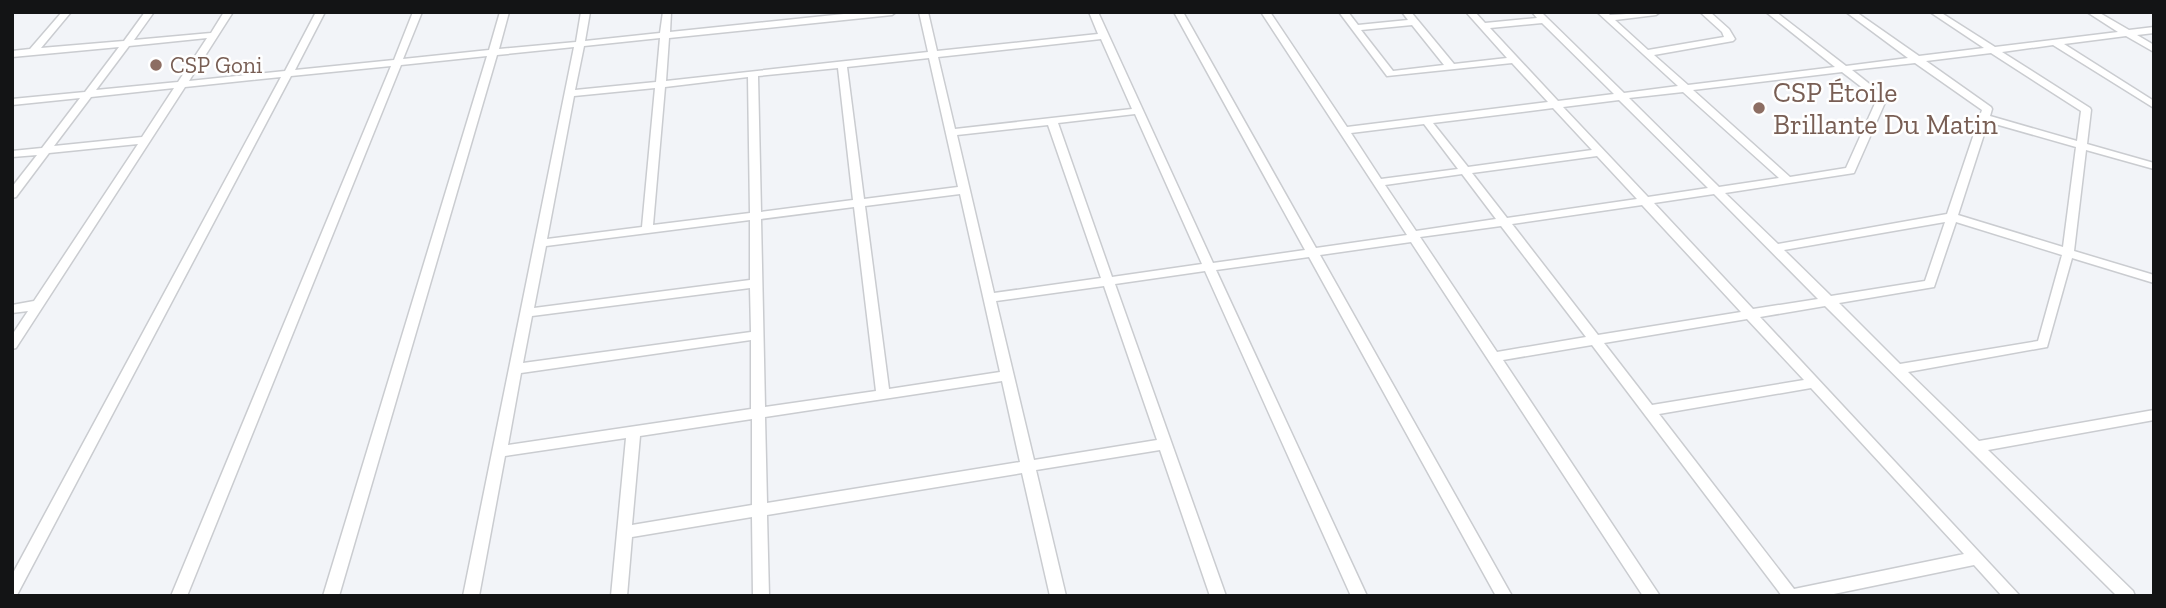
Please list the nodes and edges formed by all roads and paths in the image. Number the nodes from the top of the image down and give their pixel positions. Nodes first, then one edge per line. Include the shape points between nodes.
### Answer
1 (67, 12) edge
2 (150, 12) edge
3 (229, 12) edge
4 (321, 12) edge
5 (418, 12) edge
6 (505, 12) edge
7 (586, 12) edge
8 (667, 12) edge
9 (754, 12) edge
10 (892, 12) edge
11 (923, 12) edge
12 (1093, 12) edge
13 (1178, 12) edge
14 (1265, 12) edge
15 (1343, 12) edge
16 (1406, 12) edge
17 (1470, 12) edge
18 (1656, 12) edge
19 (1704, 12) edge
20 (1770, 12) edge
21 (1850, 12) edge
22 (1934, 12) edge
23 (2091, 12) edge
24 (843, 15) edge
25 (1604, 15) edge
26 (1540, 16) edge
27 (1414, 22) junction
28 (754, 26) junction
29 (1483, 26) junction
30 (1355, 28) junction
31 (2154, 30) edge
32 (2127, 33) junction
33 (214, 35) junction
34 (665, 35) junction
35 (1102, 36) junction
36 (2054, 42) junction
37 (127, 43) junction
38 (580, 44) junction
39 (2154, 49) edge
40 (1992, 50) junction
41 (33, 52) junction
42 (493, 53) junction
43 (1646, 53) junction
44 (12, 54) edge
45 (932, 55) junction
46 (1916, 59) junction
47 (1514, 60) junction
48 (398, 62) junction
49 (842, 65) junction
50 (1451, 67) junction
51 (1843, 68) junction
52 (288, 74) junction
53 (753, 74) junction
54 (182, 84) junction
55 (661, 84) junction
56 (1685, 88) junction
57 (89, 94) junction
58 (570, 94) junction
59 (1620, 96) junction
60 (12, 102) edge
61 (1555, 104) junction
62 (2154, 105) edge
63 (1137, 111) junction
64 (1984, 118) junction
65 (1426, 120) junction
66 (1052, 121) junction
67 (1343, 131) junction
68 (951, 133) junction
69 (146, 140) junction
70 (2081, 146) junction
71 (46, 150) junction
72 (1600, 152) junction
73 (12, 154) edge
74 (2154, 166) edge
75 (1465, 171) junction
76 (1787, 180) junction
77 (1378, 183) junction
78 (964, 190) junction
79 (1716, 190) junction
80 (12, 195) edge
81 (1645, 200) junction
82 (859, 203) junction
83 (755, 216) junction
84 (1951, 217) junction
85 (1503, 221) junction
86 (647, 229) junction
87 (1413, 236) junction
88 (541, 243) junction
89 (1774, 248) junction
90 (1312, 253) junction
91 (2068, 253) junction
92 (1210, 267) junction
93 (2154, 279) edge
94 (1108, 281) junction
95 (756, 283) junction
96 (989, 298) junction
97 (1828, 301) junction
98 (38, 305) junction
99 (12, 309) edge
100 (527, 313) junction
101 (1750, 314) junction
102 (757, 335) junction
103 (1595, 340) junction
104 (12, 345) edge
105 (1494, 358) junction
106 (516, 369) junction
107 (1897, 369) junction
108 (1007, 376) junction
109 (1814, 383) junction
110 (883, 394) junction
111 (1649, 411) junction
112 (758, 413) junction
113 (2154, 415) edge
114 (633, 432) junction
115 (1165, 444) junction
116 (1977, 447) junction
117 (499, 452) junction
118 (1028, 466) junction
119 (759, 510) junction
120 (624, 532) junction
121 (1976, 558) junction
122 (12, 590) edge
123 (179, 596) edge
124 (331, 596) edge
125 (471, 596) edge
126 (618, 596) edge
127 (761, 596) edge
128 (1058, 596) edge
129 (1218, 596) edge
130 (1359, 596) edge
131 (1504, 596) edge
132 (1652, 596) edge
133 (2012, 596) edge
134 (2127, 596) edge

1 - 41 street
2 - 37 street
3 - 33 street
4 - 52 street
5 - 48 street
6 - 42 street
7 - 38 street
8 - 34 street
9 - 28 street
10 - 24 street
11 - 45 street
12 - 35 street
13 - 90 street
14 - 67 street
15 - 30 street
16 - 27 street
17 - 29 street
18 - 25 street
19 - 43 street via 1730,39
20 - 51 street
21 - 46 street
22 - 40 street
23 - 32 street
24 - 28 street
25 - 43 street
26 - 29 street
26 - 59 street
27 - 30 street
27 - 50 street
28 - 34 street
29 - 47 street
30 - 50 street via 1390,74
31 - 32 street
32 - 36 street
32 - 39 street
33 - 37 street
33 - 54 street
34 - 38 street
34 - 55 street
35 - 45 street
35 - 63 street
36 - 40 street
36 - 62 street
37 - 41 street
37 - 57 street
38 - 42 street
38 - 58 street
40 - 46 street
40 - 70 street via 2086,110
41 - 44 street
42 - 48 street
42 - 124 street
43 - 56 street
45 - 49 street
45 - 68 street
46 - 51 street
46 - 64 street via 1987,109
47 - 50 street
47 - 61 street
48 - 52 street
48 - 123 street
49 - 53 street
49 - 82 street
51 - 56 street
51 - 76 street via 1882,98 1850,171
52 - 54 street
52 - 122 street
53 - 55 street
53 - 83 street
54 - 57 street
54 - 69 street
55 - 58 street
55 - 86 street
56 - 59 street
56 - 76 street
57 - 60 street
57 - 71 street
58 - 88 street
59 - 61 street
59 - 79 street
61 - 65 street
61 - 72 street
63 - 66 street
63 - 92 street
64 - 70 street
64 - 84 street
65 - 67 street
65 - 75 street
66 - 68 street
66 - 94 street
67 - 77 street
68 - 78 street
69 - 71 street
69 - 98 street
70 - 74 street
70 - 91 street
71 - 73 street
71 - 80 street
72 - 75 street
72 - 81 street
75 - 77 street
75 - 85 street
76 - 79 street
77 - 87 street
78 - 82 street
78 - 96 street
79 - 81 street
79 - 89 street
81 - 85 street
81 - 101 street
82 - 83 street
82 - 110 street
83 - 86 street
83 - 95 street
84 - 89 street
84 - 91 street
84 - 97 street via 1930,284
85 - 87 street
85 - 103 street
86 - 88 street
87 - 90 street
87 - 105 street
88 - 100 street
89 - 97 street
90 - 92 street
90 - 131 street
91 - 93 street
91 - 107 street via 2043,344
92 - 94 street
92 - 130 street
94 - 96 street
94 - 115 street
95 - 100 street
95 - 102 street
96 - 108 street
97 - 101 street
97 - 107 street
98 - 99 street
98 - 104 street
100 - 106 street
101 - 103 street
101 - 109 street
102 - 106 street
102 - 112 street
103 - 105 street
103 - 111 street
105 - 132 street
106 - 117 street
107 - 116 street
108 - 110 street
108 - 118 street
109 - 111 street
109 - 121 street
110 - 112 street
111 - 121 street via 1791,596
112 - 114 street
112 - 119 street
113 - 116 street
114 - 117 street
114 - 120 street
115 - 118 street
115 - 129 street
116 - 134 street
117 - 125 street
118 - 119 street
118 - 128 street
119 - 120 street
119 - 127 street
120 - 126 street
121 - 133 street

